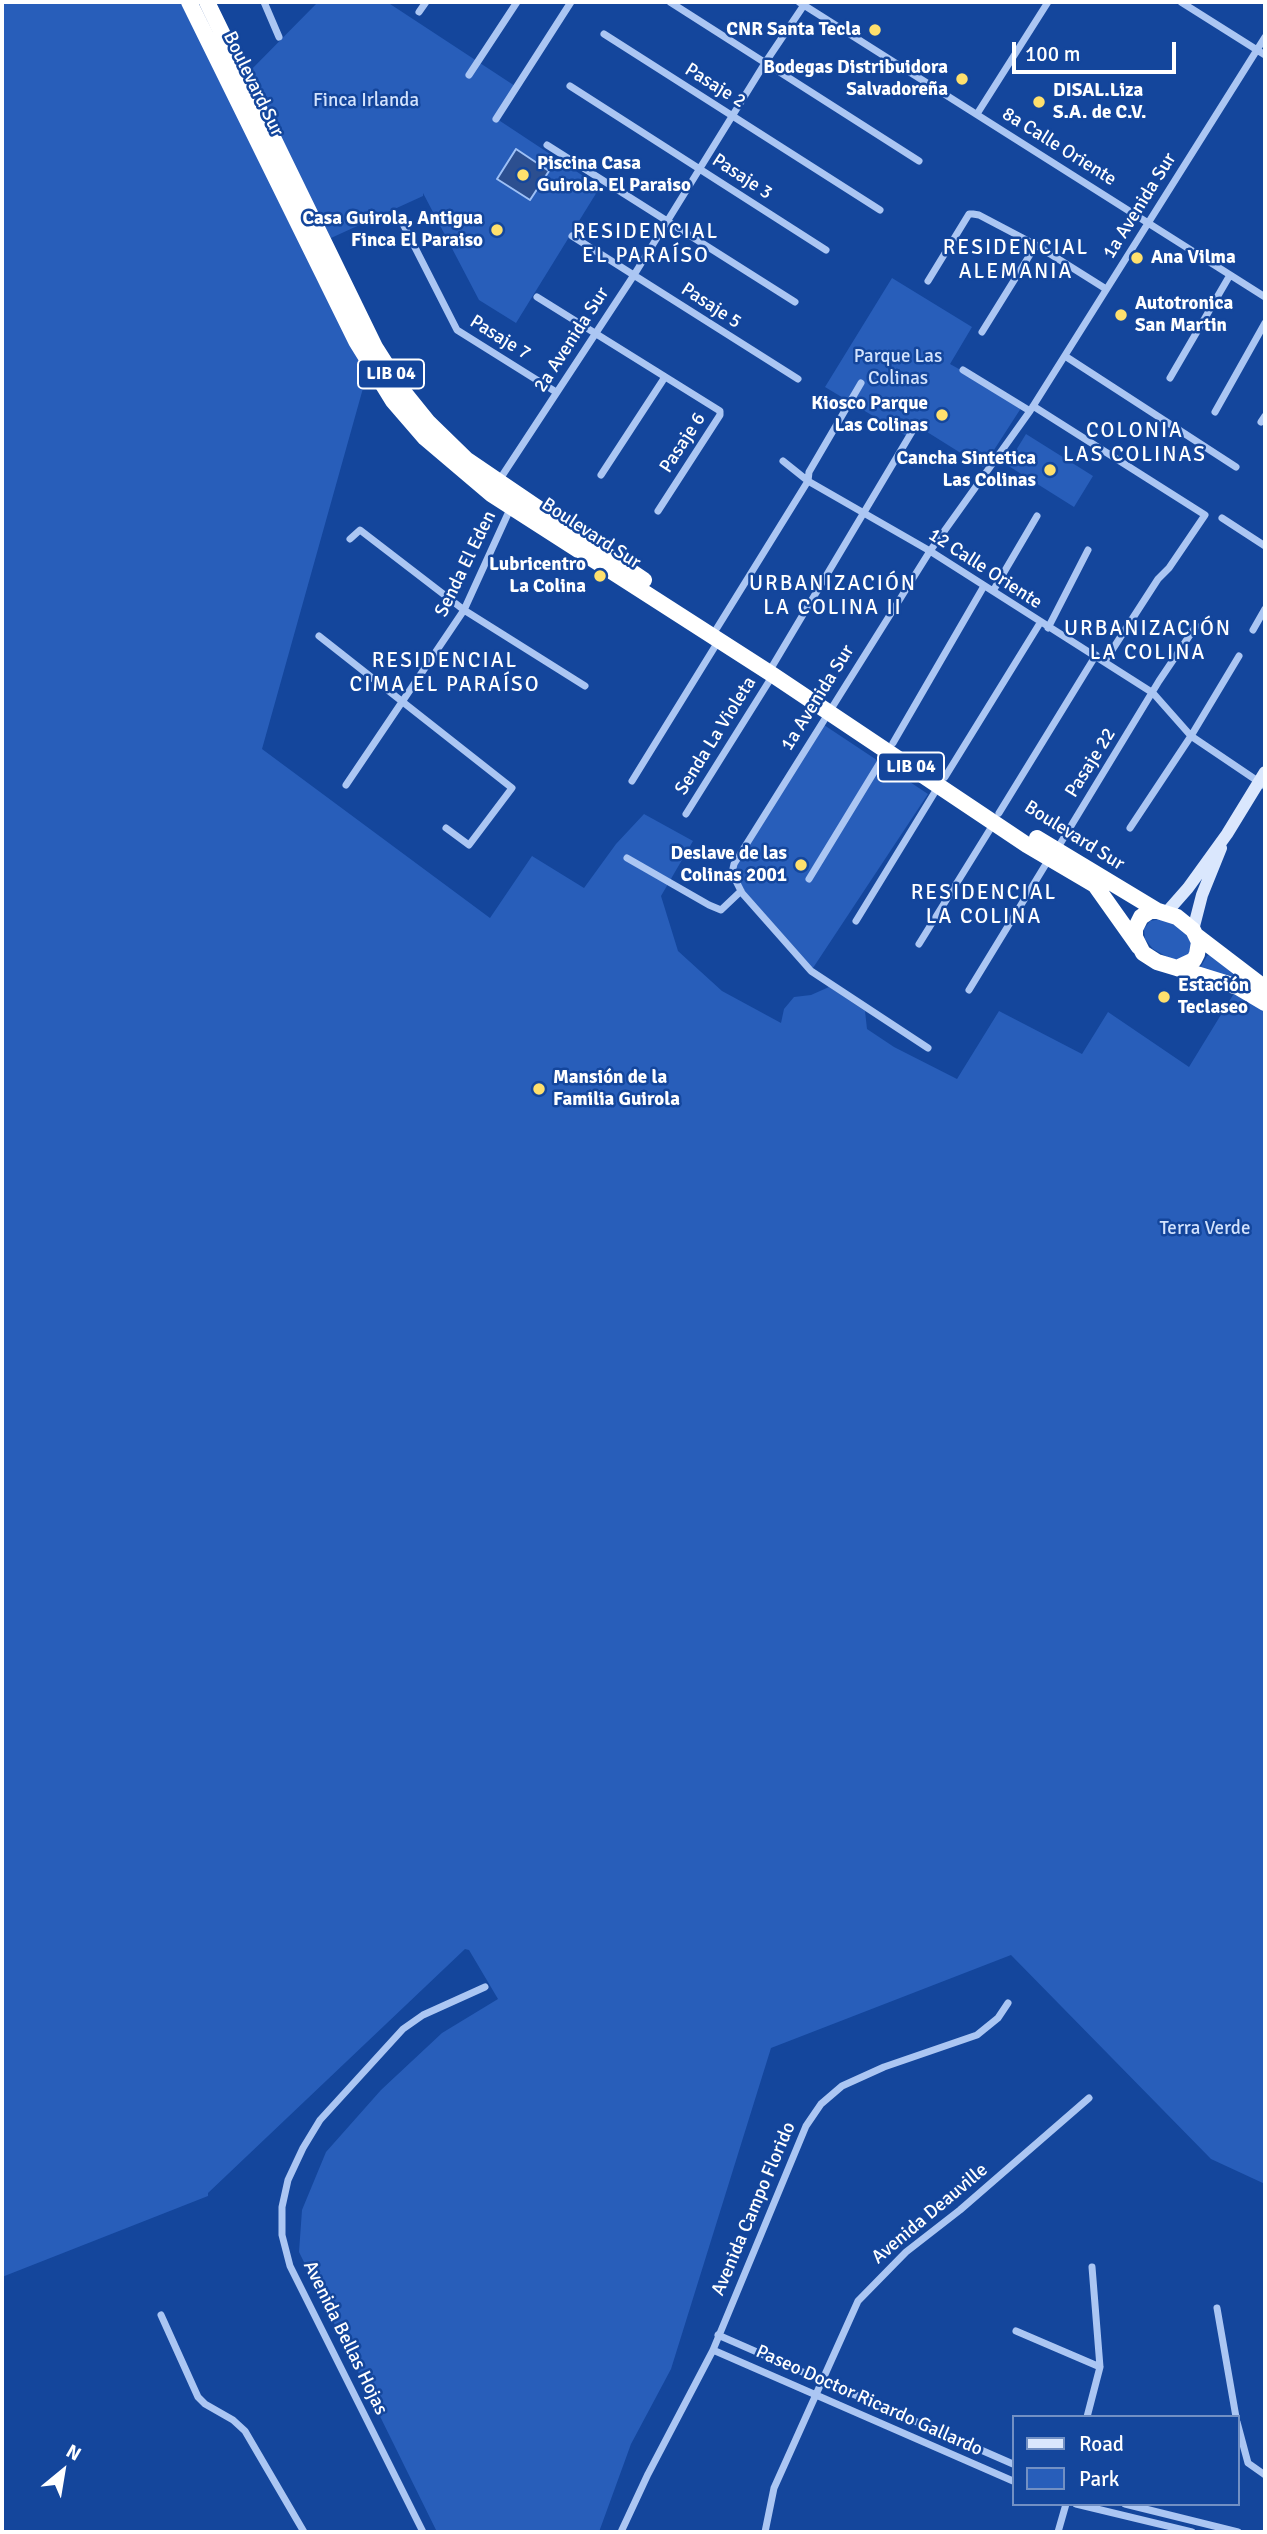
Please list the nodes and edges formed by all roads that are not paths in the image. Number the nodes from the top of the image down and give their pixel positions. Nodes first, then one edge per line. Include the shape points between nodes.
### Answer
1 (189, 2) edge
2 (207, 2) edge
3 (264, 2) edge
4 (426, 2) edge
5 (517, 2) edge
6 (570, 2) edge
7 (670, 2) edge
8 (1048, 2) edge
9 (1181, 2) edge
10 (803, 3) edge
11 (419, 12) dead end
12 (604, 34) dead end
13 (279, 37) dead end
14 (1265, 37) edge
15 (1257, 50) junction
16 (1265, 55) edge
17 (765, 63) junction
18 (470, 75) dead end
19 (570, 86) dead end
20 (977, 114) junction
21 (732, 115) junction
22 (496, 119) dead end
23 (547, 145) dead end
24 (919, 161) dead end
25 (700, 168) junction
26 (880, 210) dead end
27 (402, 222) dead end
28 (666, 222) junction
29 (1147, 222) junction
30 (572, 236) dead end
31 (1036, 245) junction
32 (826, 250) dead end
33 (634, 275) junction
34 (1230, 275) junction
35 (928, 281) dead end
36 (1106, 289) junction
37 (537, 297) dead end
38 (1265, 297) edge
39 (795, 302) dead end
40 (1265, 323) edge
41 (595, 332) junction
42 (982, 332) dead end
43 (1065, 356) junction
44 (963, 370) dead end
45 (665, 377) junction
46 (1170, 378) dead end
47 (798, 379) dead end
48 (861, 383) dead end
49 (556, 392) junction
50 (1031, 409) junction
51 (1215, 412) dead end
52 (916, 425) dead end
53 (783, 461) dead end
54 (1236, 467) dead end
55 (601, 475) dead end
56 (808, 481) junction
57 (498, 483) junction
58 (514, 501) junction
59 (658, 511) dead end
60 (862, 512) junction
61 (1037, 516) dead end
62 (1222, 518) dead end
63 (350, 539) dead end
64 (1265, 546) edge
65 (1088, 550) dead end
66 (930, 551) junction
67 (985, 586) junction
68 (993, 591) junction
69 (1265, 609) edge
70 (464, 610) junction
71 (1040, 623) junction
72 (1196, 626) dead end
73 (1048, 628) junction
74 (1253, 630) dead end
75 (718, 634) junction
76 (319, 636) dead end
77 (1096, 655) junction
78 (1239, 656) dead end
79 (1104, 661) junction
80 (773, 670) junction
81 (584, 685) dead end
82 (1153, 693) junction
83 (403, 702) junction
84 (830, 708) junction
85 (1191, 736) junction
86 (890, 747) junction
87 (1263, 780) edge
88 (632, 781) dead end
89 (942, 782) junction
90 (346, 785) dead end
91 (686, 814) dead end
92 (997, 818) junction
93 (446, 828) dead end
94 (1130, 828) dead end
95 (1227, 834) junction
96 (1053, 854) junction
97 (627, 858) dead end
98 (809, 879) dead end
99 (741, 891) junction
100 (1162, 912) junction
101 (856, 921) dead end
102 (1195, 933) junction
103 (919, 944) dead end
104 (1139, 947) junction
105 (1177, 968) junction
106 (1265, 988) edge
107 (969, 990) dead end
108 (1265, 1003) edge
109 (928, 1048) dead end
110 (485, 1987) dead end
111 (1008, 2003) dead end
112 (1089, 2098) dead end
113 (1092, 2267) dead end
114 (1217, 2308) dead end
115 (161, 2315) dead end
116 (1016, 2331) dead end
117 (718, 2335) junction
118 (713, 2350) junction
119 (1100, 2367) junction
120 (823, 2379) junction
121 (816, 2394) junction
122 (1088, 2415) edge
123 (1236, 2415) edge
124 (1239, 2429) edge
125 (1012, 2464) edge
126 (1265, 2475) edge
127 (1012, 2481) edge
128 (1065, 2506) edge
129 (1084, 2506) edge
130 (1133, 2506) edge
131 (304, 2532) edge
132 (424, 2532) edge
133 (621, 2532) edge
134 (765, 2532) edge
135 (1058, 2532) edge
136 (1192, 2532) edge
137 (1238, 2532) edge

1 - 58 highway, Boulevard Sur / LIB 04 via 377,378 425,438 470,478
2 - 57 highway, Boulevard Sur / LIB 04 via 385,364 441,436
3 - 13 street
4 - 11 street
5 - 18 street
6 - 22 street
7 - 17 street
8 - 20 street
9 - 15 street
10 - 17 street, 2a Avenida Sur
10 - 20 street, 8a Calle Oriente
12 - 21 street, Pasaje 2
14 - 15 street, 1a Avenida Sur
15 - 16 street
15 - 29 street, 1a Avenida Sur
17 - 21 street, 2a Avenida Sur
17 - 24 street
19 - 25 street, Pasaje 3
20 - 29 street, 8a Calle Oriente
21 - 25 street, 2a Avenida Sur
21 - 26 street, Pasaje 2
23 - 28 street
25 - 28 street, 2a Avenida Sur
25 - 32 street, Pasaje 3
27 - 49 street, Pasaje 7 via 457,330
28 - 33 street, 2a Avenida Sur
28 - 39 street
29 - 34 street, 8a Calle Oriente
29 - 36 street, 1a Avenida Sur
30 - 33 street, Pasaje 5
31 - 35 street via 979,215 969,215
31 - 36 street
31 - 42 street
33 - 41 street, 2a Avenida Sur
33 - 47 street, Pasaje 5
34 - 38 street, 8a Calle Oriente
34 - 46 street
36 - 43 street, 1a Avenida Sur
37 - 41 street, Pasaje 6
40 - 51 street
41 - 45 street, Pasaje 6
41 - 49 street, 2a Avenida Sur
43 - 50 street, 1a Avenida Sur
43 - 54 street
44 - 50 street
45 - 55 street
45 - 59 street, Pasaje 6 via 721,413
48 - 56 street via 808,472
49 - 57 street, 2a Avenida Sur
50 - 66 street, 1a Avenida Sur
50 - 79 street via 1205,515
52 - 60 street, Senda La Violeta
53 - 56 street, 12 Calle Oriente
56 - 60 street, 12 Calle Oriente
56 - 75 street
57 - 58 highway, Boulevard Sur / LIB 04
58 - 70 street, Senda El Eden
58 - 75 highway, Boulevard Sur / LIB 04
60 - 66 street, 12 Calle Oriente
60 - 80 street, Senda La Violeta
61 - 68 street
62 - 64 street
63 - 70 street via 360,530
65 - 73 street
66 - 67 street, 12 Calle Oriente
66 - 84 street, 1a Avenida Sur
67 - 68 street, 12 Calle Oriente
67 - 86 street
68 - 71 street, 12 Calle Oriente
69 - 74 street
70 - 81 street
70 - 83 street, Senda El Eden
71 - 73 street, 12 Calle Oriente
71 - 89 street
72 - 82 street
73 - 77 street, 12 Calle Oriente
75 - 80 highway, Boulevard Sur / LIB 04
75 - 88 street
76 - 83 street
77 - 79 street, 12 Calle Oriente
77 - 92 street
78 - 85 street
79 - 82 street, 12 Calle Oriente
80 - 84 highway, Boulevard Sur / LIB 04
80 - 91 street, Senda La Violeta
82 - 85 street, 12 Calle Oriente
82 - 96 street, Pasaje 22
83 - 90 street, Senda El Eden
83 - 93 street via 512,788 470,845
84 - 86 highway, Boulevard Sur / LIB 04
84 - 99 street, 1a Avenida Sur via 734,864 732,873
85 - 87 street, 12 Calle Oriente
85 - 94 street
86 - 89 highway, Boulevard Sur / LIB 04
86 - 98 street
87 - 95 street
89 - 92 highway, Boulevard Sur / LIB 04
89 - 101 street
92 - 96 highway, Boulevard Sur / LIB 04
92 - 103 street
95 - 100 street via 1188,888
95 - 102 street via 1202,895
96 - 100 highway, Boulevard Sur / LIB 04
96 - 104 highway, Boulevard Sur / LIB 04 via 1097,887
96 - 107 street, Pasaje 22
97 - 99 street via 721,910
99 - 109 street via 817,976
100 - 102 highway, LIB 04 via 1177,917
100 - 104 highway via 1150,911 1137,922
102 - 105 highway via 1199,948 1194,960
102 - 106 highway, LIB 04
104 - 105 highway, LIB 04 via 1157,962
105 - 108 highway, LIB 04 via 1238,987
110 - 132 street, Avenida Bellas Hojas via 423,2015 375,2059 320,2120 303,2147 282,2207 282,2235 290,2266
111 - 117 street, Avenida Campo Florido via 977,2035 884,2067 842,2086 821,2104 806,2126
112 - 120 street, Avenida Deauville via 881,2276 858,2301
113 - 119 street
114 - 123 street
115 - 131 street via 198,2397 245,2431
116 - 119 street
117 - 118 street
117 - 120 street, Paseo Doctor Ricardo Gallardo
118 - 121 street, Paseo Doctor Ricardo Gallardo
118 - 133 street
119 - 122 street
120 - 121 street, Avenida Deauville
120 - 125 street, Paseo Doctor Ricardo Gallardo
121 - 127 street, Paseo Doctor Ricardo Gallardo
121 - 134 street, Avenida Deauville via 774,2488
124 - 126 street via 1248,2463
128 - 135 street
129 - 136 street
130 - 137 street

